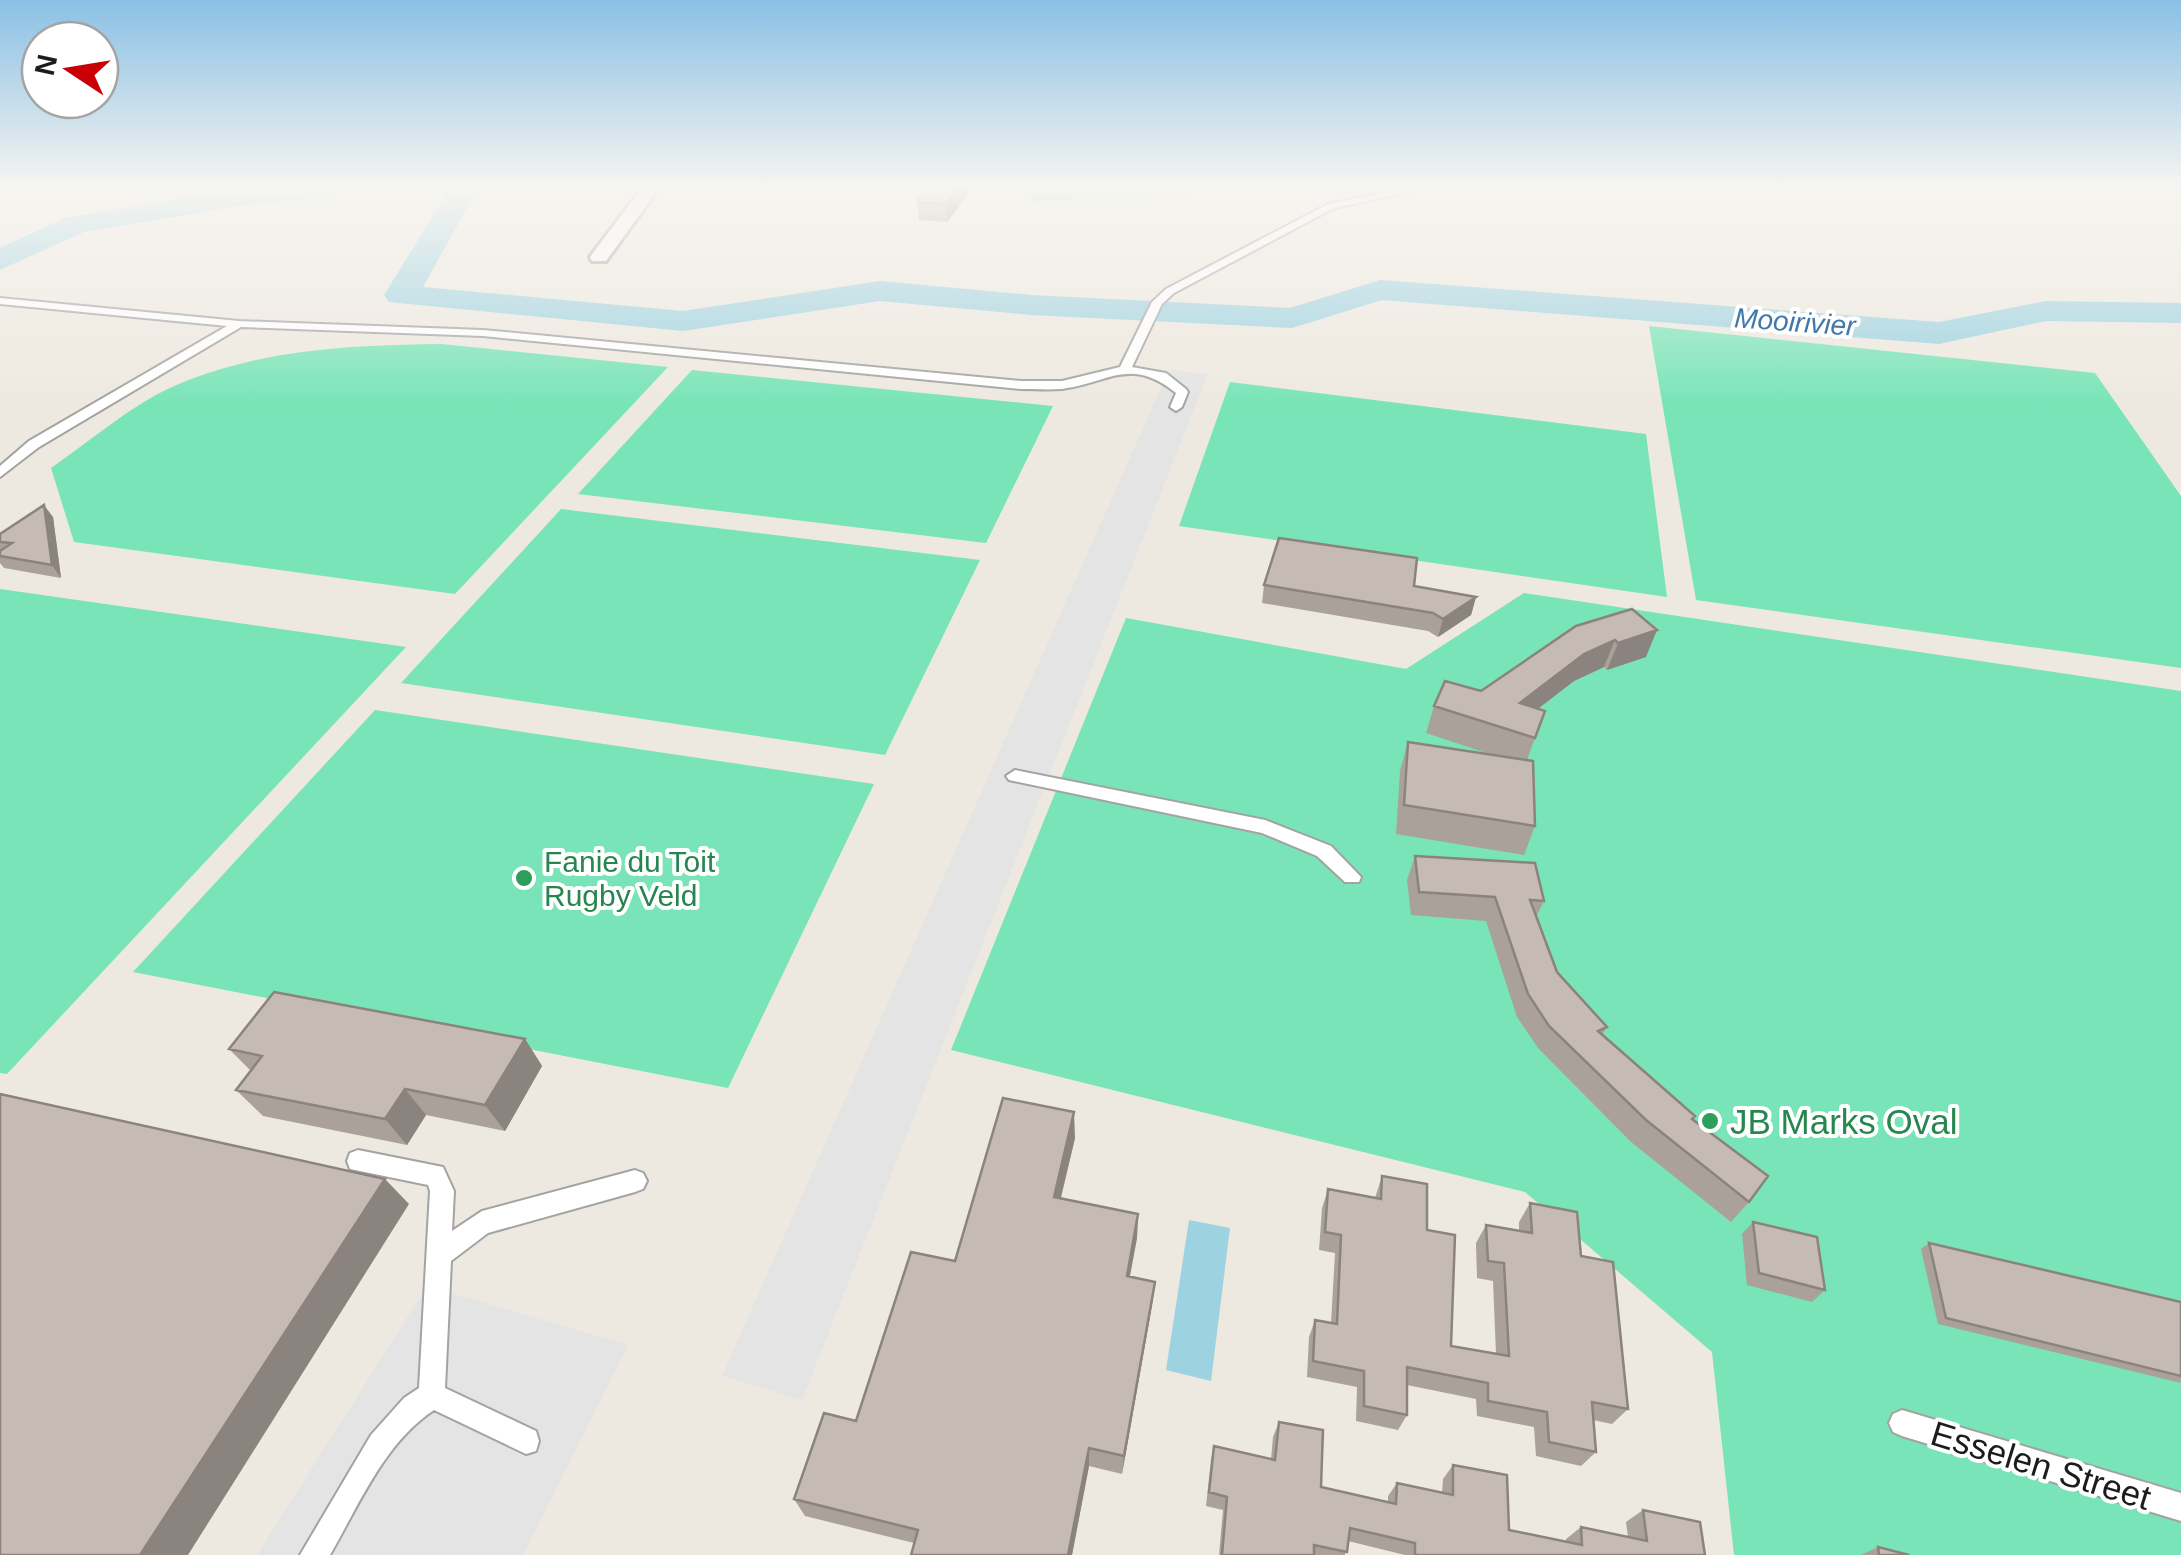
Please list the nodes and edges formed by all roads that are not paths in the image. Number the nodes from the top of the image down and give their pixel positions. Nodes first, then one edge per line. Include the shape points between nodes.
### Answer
1 (1227, 261) edge
2 (0, 301) edge
3 (238, 324) junction
4 (1125, 369) junction
5 (1176, 407) dead end
6 (0, 473) edge
7 (1016, 776) dead end
8 (1352, 877) dead end
9 (358, 1161) dead end
10 (635, 1181) dead end
11 (439, 1255) junction
12 (432, 1396) junction
13 (1902, 1423) dead end
14 (526, 1441) dead end
15 (2181, 1507) edge
16 (314, 1555) edge

1 - 4 lane via 1156,302
2 - 3 lane
3 - 4 lane via 483,333 1020,386 1062,385
3 - 6 lane via 34,444
4 - 5 lane via 1176,383 1182,392
7 - 8 lane via 1265,827 1324,851
9 - 11 lane via 435,1176 442,1191
10 - 11 lane via 482,1223
11 - 12 lane
12 - 14 lane
12 - 16 lane via 412,1406 390,1432
13 - 15 lane, Esselen Street

